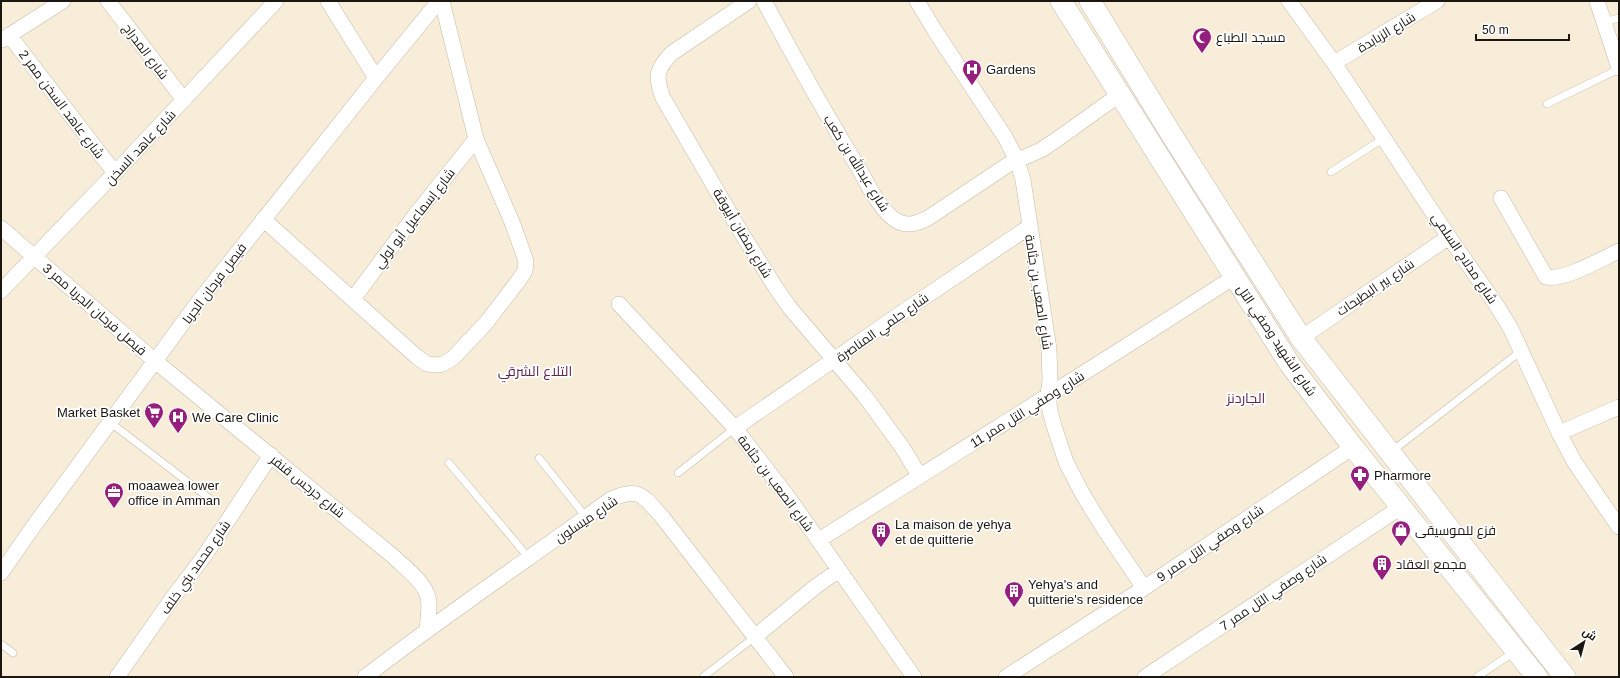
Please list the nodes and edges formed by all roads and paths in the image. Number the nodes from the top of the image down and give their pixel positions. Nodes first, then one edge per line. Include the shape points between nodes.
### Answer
1 (63, 1) edge
2 (108, 1) edge
3 (276, 1) edge
4 (328, 1) edge
5 (438, 1) edge
6 (442, 1) edge
7 (749, 1) edge
8 (764, 1) edge
9 (917, 1) edge
10 (1061, 1) edge
11 (1090, 1) edge
12 (1289, 1) edge
13 (1597, 1) edge
14 (1428, 3) edge
15 (1619, 18) edge
16 (1604, 22) junction
17 (5, 38) edge
18 (1334, 63) junction
19 (1619, 68) edge
20 (376, 78) junction
21 (1119, 95) junction
22 (184, 100) junction
23 (1547, 104) dead end
24 (1385, 138) junction
25 (476, 139) junction
26 (1018, 160) junction
27 (1331, 172) dead end
28 (115, 173) junction
29 (1501, 198) dead end
30 (263, 219) junction
31 (1030, 226) junction
32 (1, 228) edge
33 (1449, 237) junction
34 (1619, 251) edge
35 (35, 258) junction
36 (1234, 277) junction
37 (1, 291) edge
38 (352, 299) junction
39 (619, 304) dead end
40 (1301, 338) junction
41 (1520, 351) junction
42 (834, 360) junction
43 (155, 361) junction
44 (1048, 395) junction
45 (1619, 407) edge
46 (111, 423) junction
47 (735, 428) junction
48 (1559, 433) junction
49 (1353, 447) junction
50 (1390, 453) junction
51 (271, 456) junction
52 (539, 458) dead end
53 (449, 462) dead end
54 (678, 473) dead end
55 (920, 475) junction
56 (214, 502) dead end
57 (1401, 507) junction
58 (586, 517) junction
59 (1619, 527) edge
60 (819, 540) junction
61 (529, 558) junction
62 (5, 564) edge
63 (840, 570) junction
64 (1144, 588) junction
65 (427, 629) junction
66 (756, 636) junction
67 (1, 644) edge
68 (1516, 651) junction
69 (13, 653) dead end
70 (117, 677) edge
71 (365, 677) edge
72 (703, 677) edge
73 (786, 677) edge
74 (914, 677) edge
75 (1006, 677) edge
76 (1145, 677) edge
77 (1477, 677) edge
78 (1537, 677) edge
79 (1565, 677) edge

1 - 17 street
2 - 22 street, شارع المدراج
3 - 22 street, شارع عاهد السخن
4 - 20 street
5 - 20 street, فيصل فرحان الجربا
6 - 25 street
7 - 42 street, شارع رمضان أبيوقة via 672,54 658,73 658,84 663,98 769,276 790,308
8 - 26 street, شارع عبدالله بن كعب via 868,186 884,209 898,222 916,224 928,218
9 - 26 street, شارع الصعب بن جثامة
10 - 21 main road, شارع الشهيد وصفي التل
11 - 40 main road, شارع الشهيد وصفي التل via 1193,170
12 - 18 street, شارع مدلاج السلمي
13 - 16 street
14 - 18 street, شارع الزبابدة
15 - 16 lane
16 - 19 street
17 - 28 street, شارع عاهد السخن ممر 2
18 - 24 street, شارع مدلاج السلمي
19 - 23 lane
20 - 30 street, فيصل فرحان الجربا
21 - 26 street, شارع عبدالله بن كعب via 1046,146
21 - 36 main road, شارع الشهيد وصفي التل
22 - 28 street, شارع عاهد السخن
24 - 27 lane
24 - 33 street, شارع مدلاج السلمي
25 - 38 street, شارع إسماعيل أبو لولي
25 - 38 street via 526,261 525,272 519,280 464,348 443,364 427,364 417,358
26 - 31 street, شارع الصعب بن جثامة via 1024,180
28 - 35 street, شارع عاهد السخن
29 - 34 street via 1546,277 1553,279 1566,275
30 - 38 street
30 - 43 street, فيصل فرحان الجربا
31 - 42 street, شارع حلمي المناصرة
31 - 44 street, شارع الصعب بن جثامة via 1049,349
32 - 35 street, فيصل فرحان الجربا ممر 3
33 - 40 street, شارع بير البطيحات
33 - 41 street, شارع مدلاج السلمي via 1497,306
35 - 37 street, شارع عاهد السخن
35 - 43 street, فيصل فرحان الجربا ممر 3
36 - 44 street, شارع وصفي التل ممر 11
36 - 49 main road, شارع الشهيد وصفي التل via 1289,363
39 - 47 street, شارع الصعب بن جثامة
40 - 50 main road, شارع الشهيد وصفي التل
41 - 48 street, شارع مدلاج السلمي
41 - 50 lane
42 - 47 street, شارع حلمي المناصرة
42 - 55 street, شارع رمضان أبيوقة via 864,395
43 - 46 street, فيصل فرحان الجربا
43 - 51 street, شارع جرجس قنفر
44 - 55 street, شارع وصفي التل ممر 11
44 - 64 street, شارع الصعب بن جثامة via 1050,412 1066,462 1104,529
45 - 48 street
46 - 56 lane
46 - 62 street, فيصل فرحان الجربا
47 - 54 lane
47 - 60 street, شارع الصعب بن جثامة
48 - 59 street, شارع مدلاج السلمي via 1582,474
49 - 57 main road, شارع الشهيد وصفي التل
49 - 64 street, شارع وصفي التل ممر 9
50 - 79 main road, شارع الشهيد وصفي التل
51 - 65 street, شارع جرجس قنفر via 419,580 427,595
51 - 70 street, شارع محمد بني خلف via 205,555
52 - 58 lane
53 - 61 lane
55 - 60 street, شارع وصفي التل ممر 11
57 - 68 main road, شارع الشهيد وصفي التل
57 - 76 street, شارع وصفي التل ممر 7
58 - 61 street, شارع ميسلون
58 - 66 street, شارع ميسلون via 610,499 630,492 638,494 664,518
60 - 63 street, شارع الصعب بن جثامة
61 - 65 street, شارع ميسلون
63 - 66 street via 815,587
63 - 74 street, شارع الصعب بن جثامة
64 - 75 street, شارع وصفي التل ممر 9
65 - 71 street, شارع ميسلون
66 - 72 lane
66 - 73 street, شارع ميسلون
67 - 69 lane
68 - 77 lane
68 - 78 main road, شارع الشهيد وصفي التل

